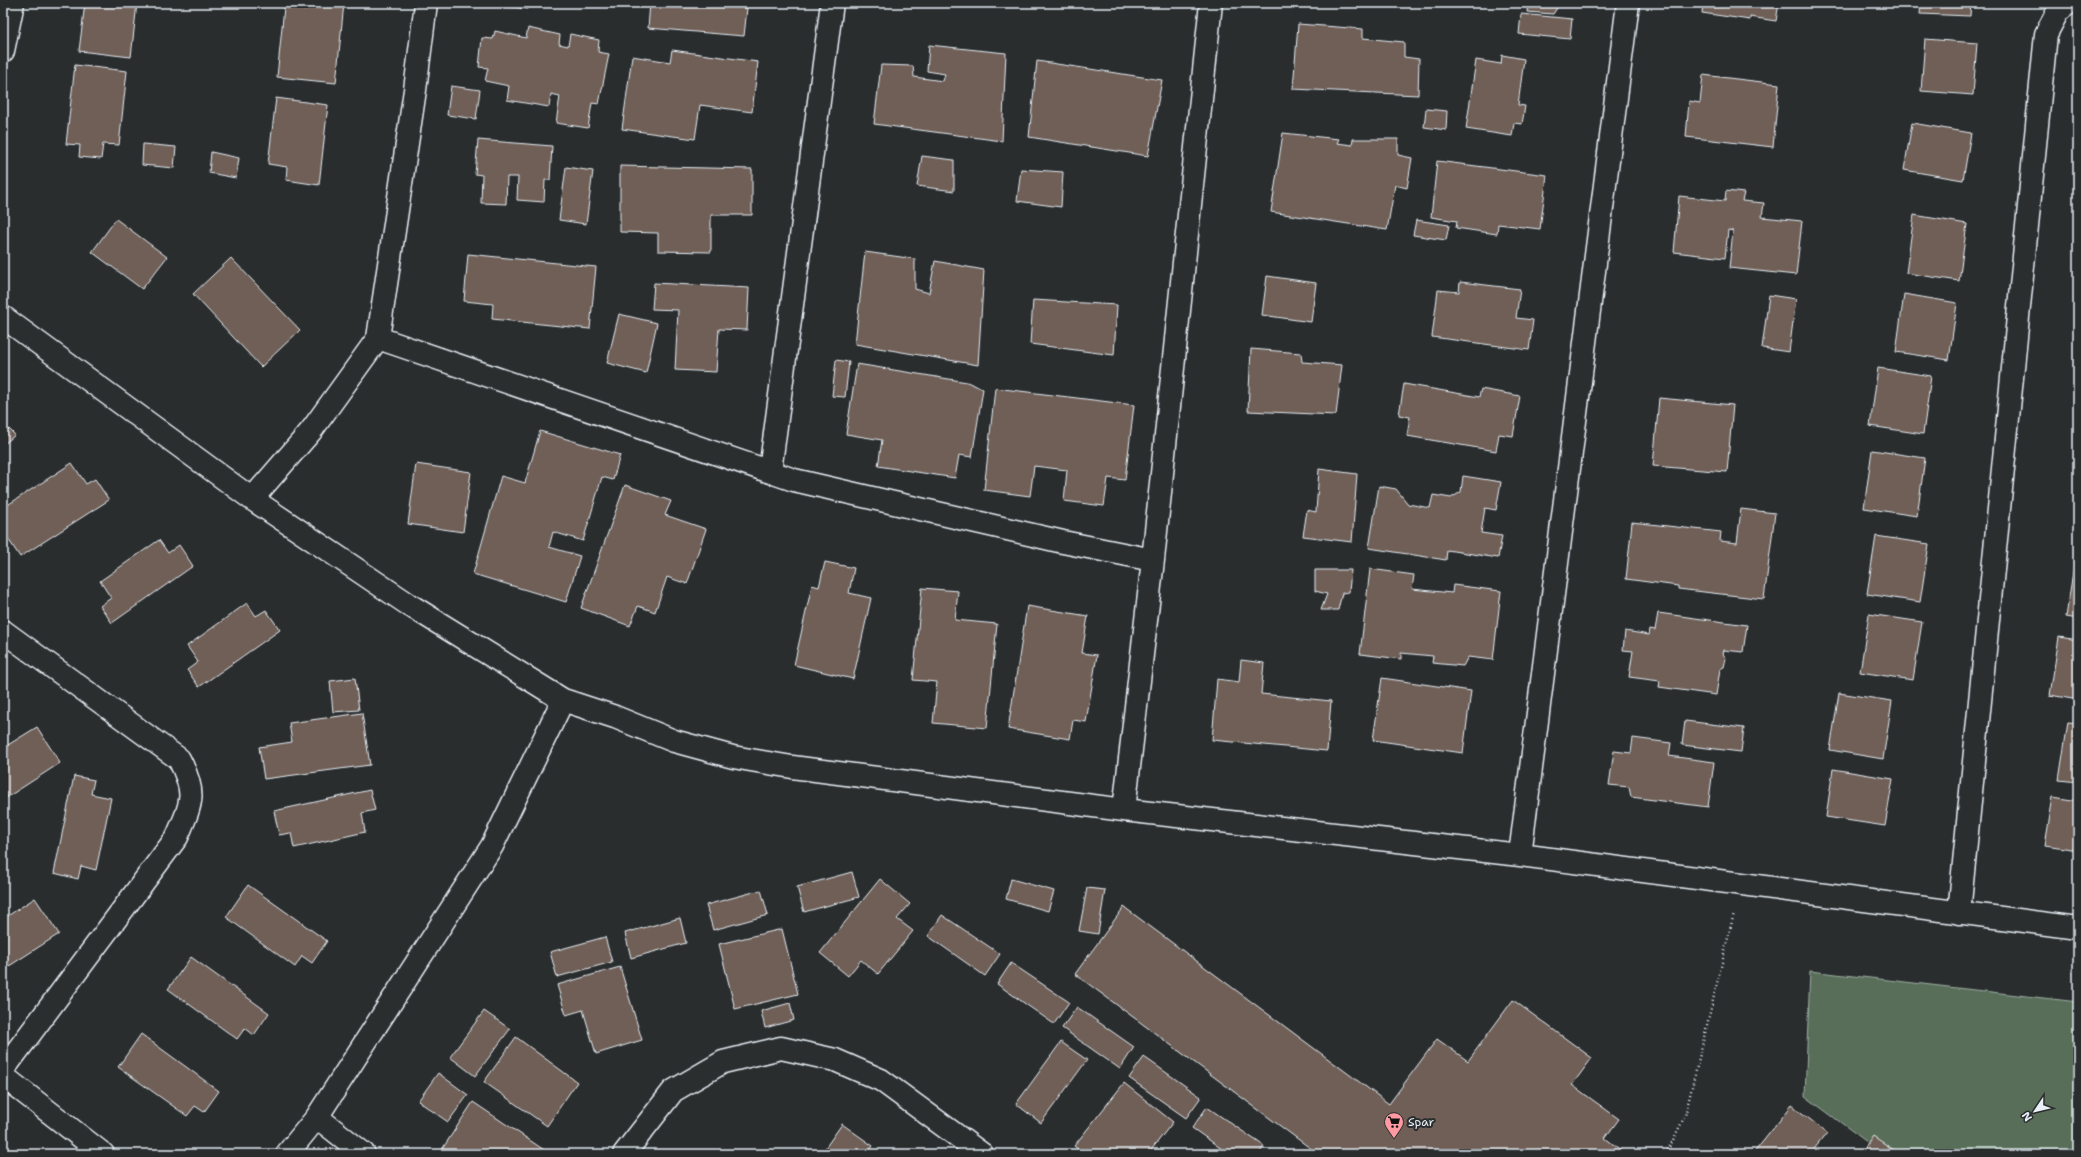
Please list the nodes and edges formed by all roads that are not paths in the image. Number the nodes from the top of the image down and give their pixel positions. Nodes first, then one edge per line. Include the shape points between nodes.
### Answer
1 (13, 3) edge
2 (426, 3) edge
3 (832, 3) edge
4 (1211, 3) edge
5 (1628, 3) edge
6 (2069, 3) edge
7 (3, 51) edge
8 (3, 317) edge
9 (378, 338) junction
10 (770, 471) junction
11 (252, 499) junction
12 (1153, 560) junction
13 (3, 631) edge
14 (563, 700) junction
15 (1124, 810) junction
16 (1520, 855) junction
17 (1959, 913) junction
18 (2078, 928) edge
19 (3, 1070) edge
20 (3, 1076) edge
21 (317, 1117) junction
22 (104, 1154) edge
23 (287, 1154) edge
24 (364, 1154) edge
25 (624, 1154) edge
26 (982, 1154) edge

1 - 7 street
2 - 9 street
3 - 10 street
4 - 12 street
5 - 16 street
6 - 17 street via 2058,11 2046,34
8 - 11 street
9 - 10 street
9 - 11 street via 310,431
10 - 12 street via 794,480 896,504
11 - 14 street via 408,604
12 - 15 street
13 - 19 street via 179,759 190,779 190,805 177,837
14 - 15 street via 615,717 674,741 733,757
14 - 21 street via 492,846
15 - 16 street
16 - 17 street
17 - 18 street
20 - 22 street
21 - 23 street
21 - 24 street
25 - 26 street via 674,1091 723,1062 781,1048 835,1060 880,1080

